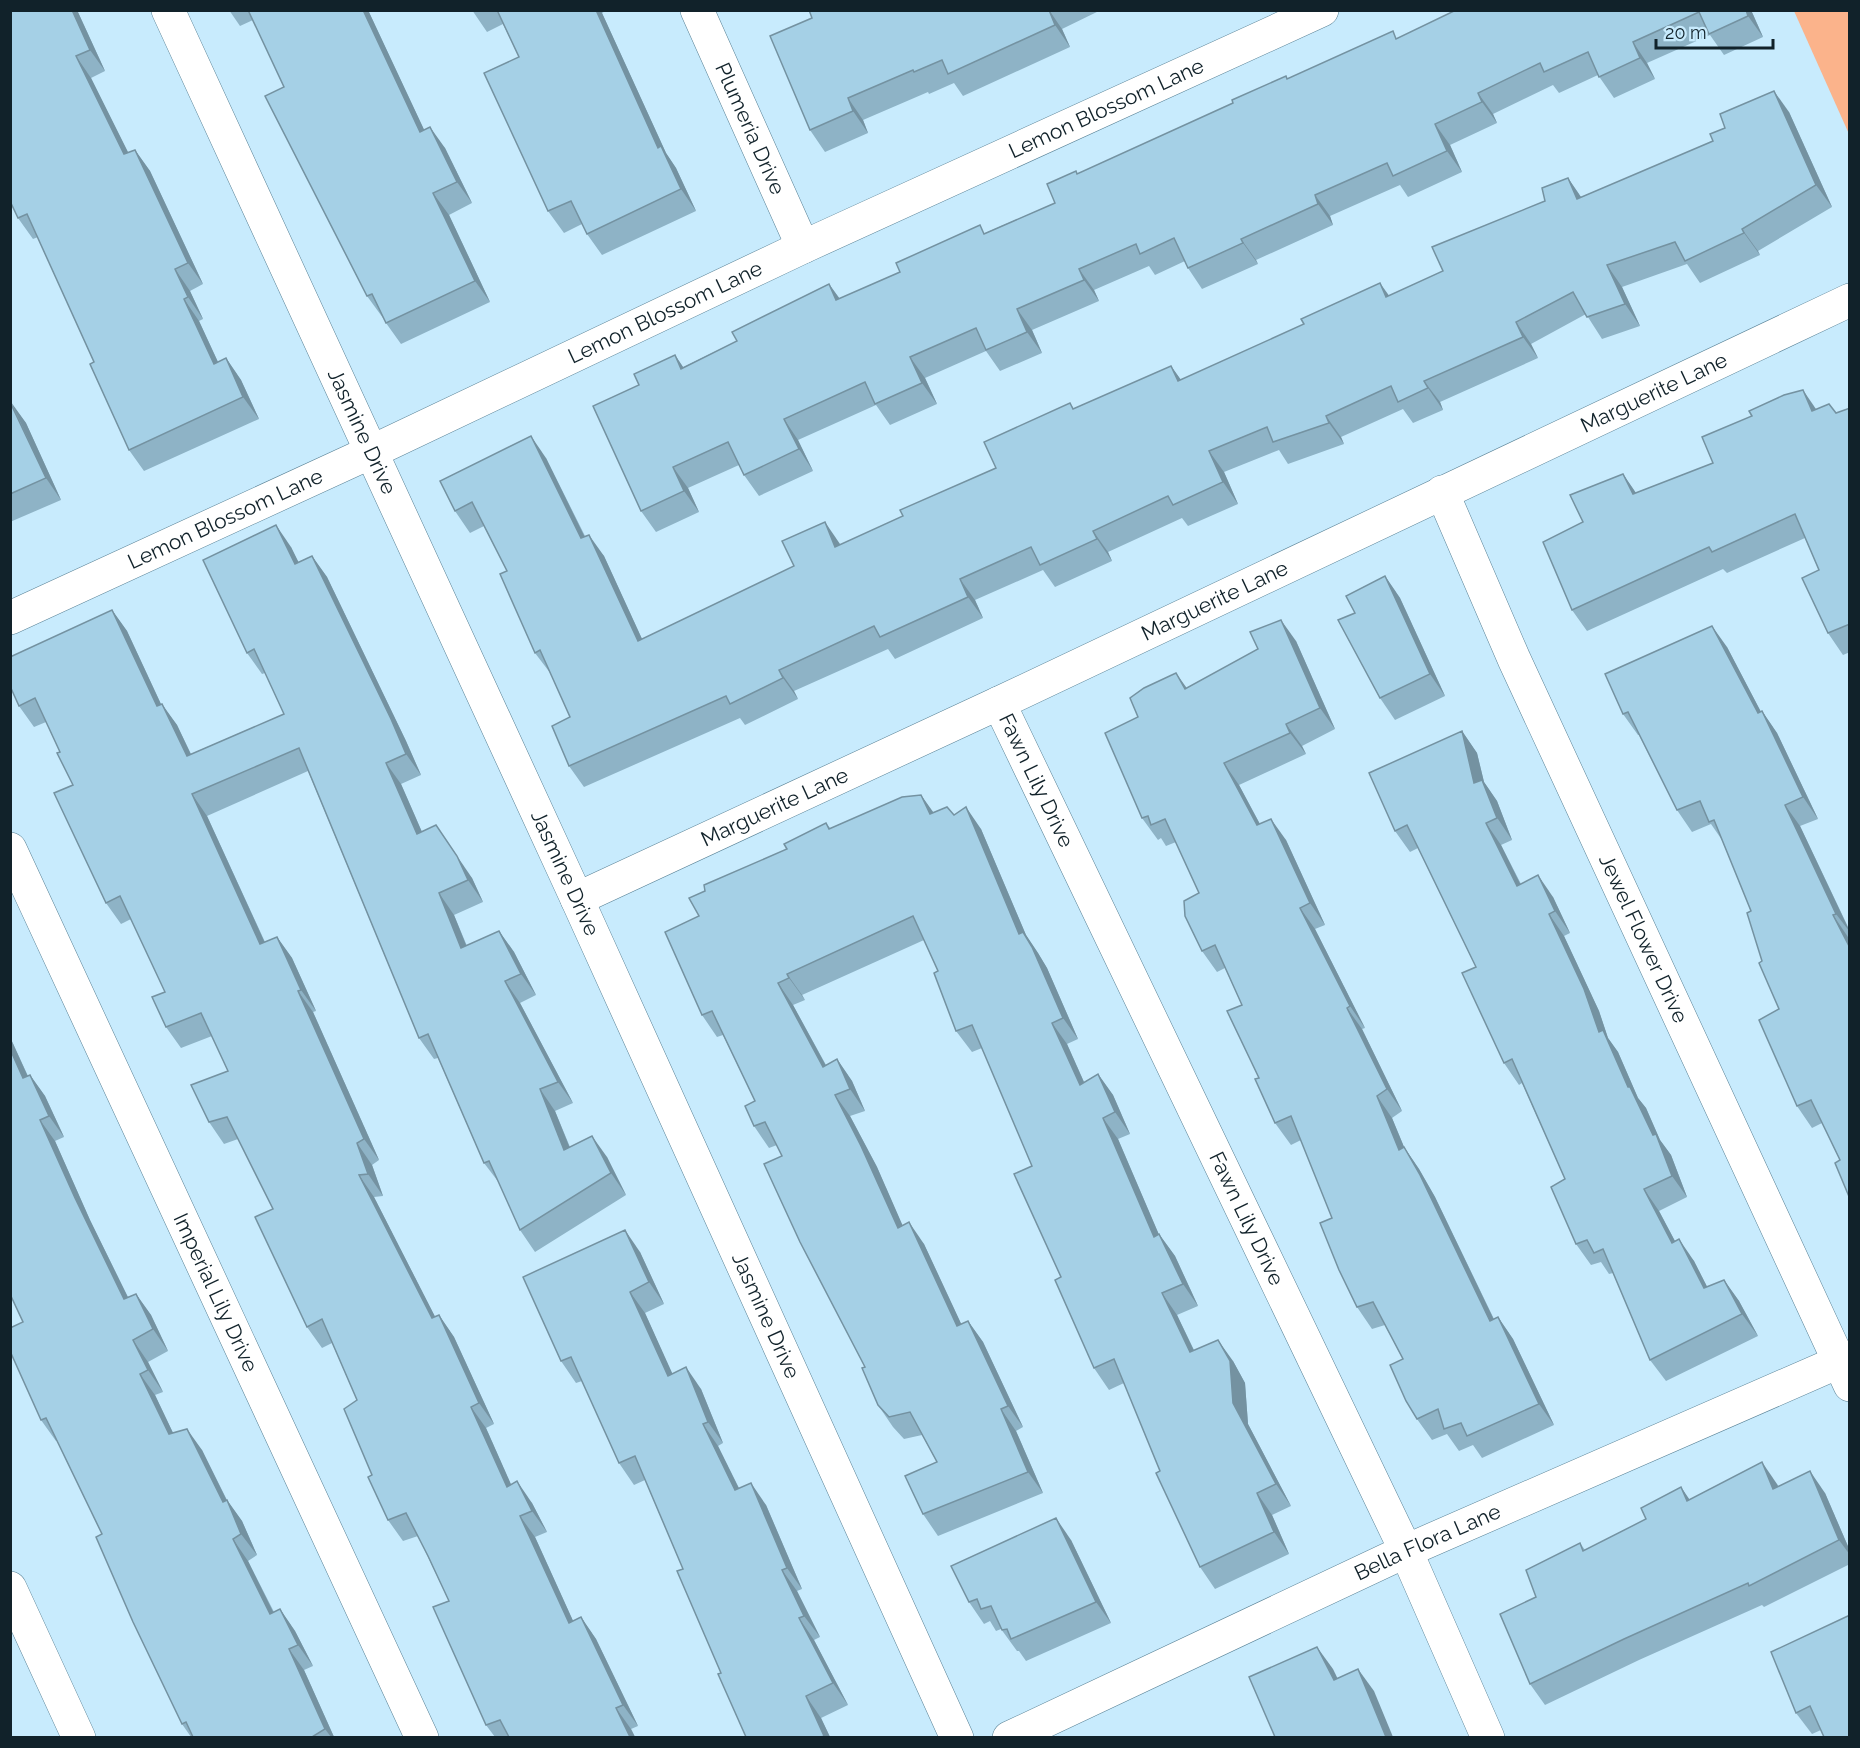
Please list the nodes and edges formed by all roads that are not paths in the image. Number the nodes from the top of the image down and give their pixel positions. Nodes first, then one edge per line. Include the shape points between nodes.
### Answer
1 (168, 10) edge
2 (697, 10) edge
3 (1322, 10) edge
4 (803, 247) junction
5 (1850, 300) edge
6 (371, 452) junction
7 (1442, 492) junction
8 (10, 618) edge
9 (999, 703) junction
10 (10, 849) edge
11 (577, 898) junction
12 (1846, 1368) edge
13 (1406, 1551) junction
14 (10, 1588) edge
15 (79, 1737) edge
16 (422, 1737) edge
17 (957, 1737) edge
18 (1009, 1737) edge
19 (1488, 1737) edge

1 - 6 street, Jasmine Drive
2 - 4 street, Plumeria Drive
3 - 4 street, Lemon Blossom Lane
4 - 6 street, Lemon Blossom Lane
5 - 7 street, Marguerite Lane
6 - 8 street, Lemon Blossom Lane
6 - 11 street, Jasmine Drive
7 - 9 street, Marguerite Lane
7 - 12 street, Jewel Flower Drive via 1514,659
9 - 11 street, Marguerite Lane
9 - 13 street, Fawn Lily Drive
10 - 16 street, Imperial Lily Drive
11 - 17 street, Jasmine Drive
12 - 13 street, Bella Flora Lane
13 - 18 street, Bella Flora Lane
13 - 19 street, Fawn Lily Drive
14 - 15 street

